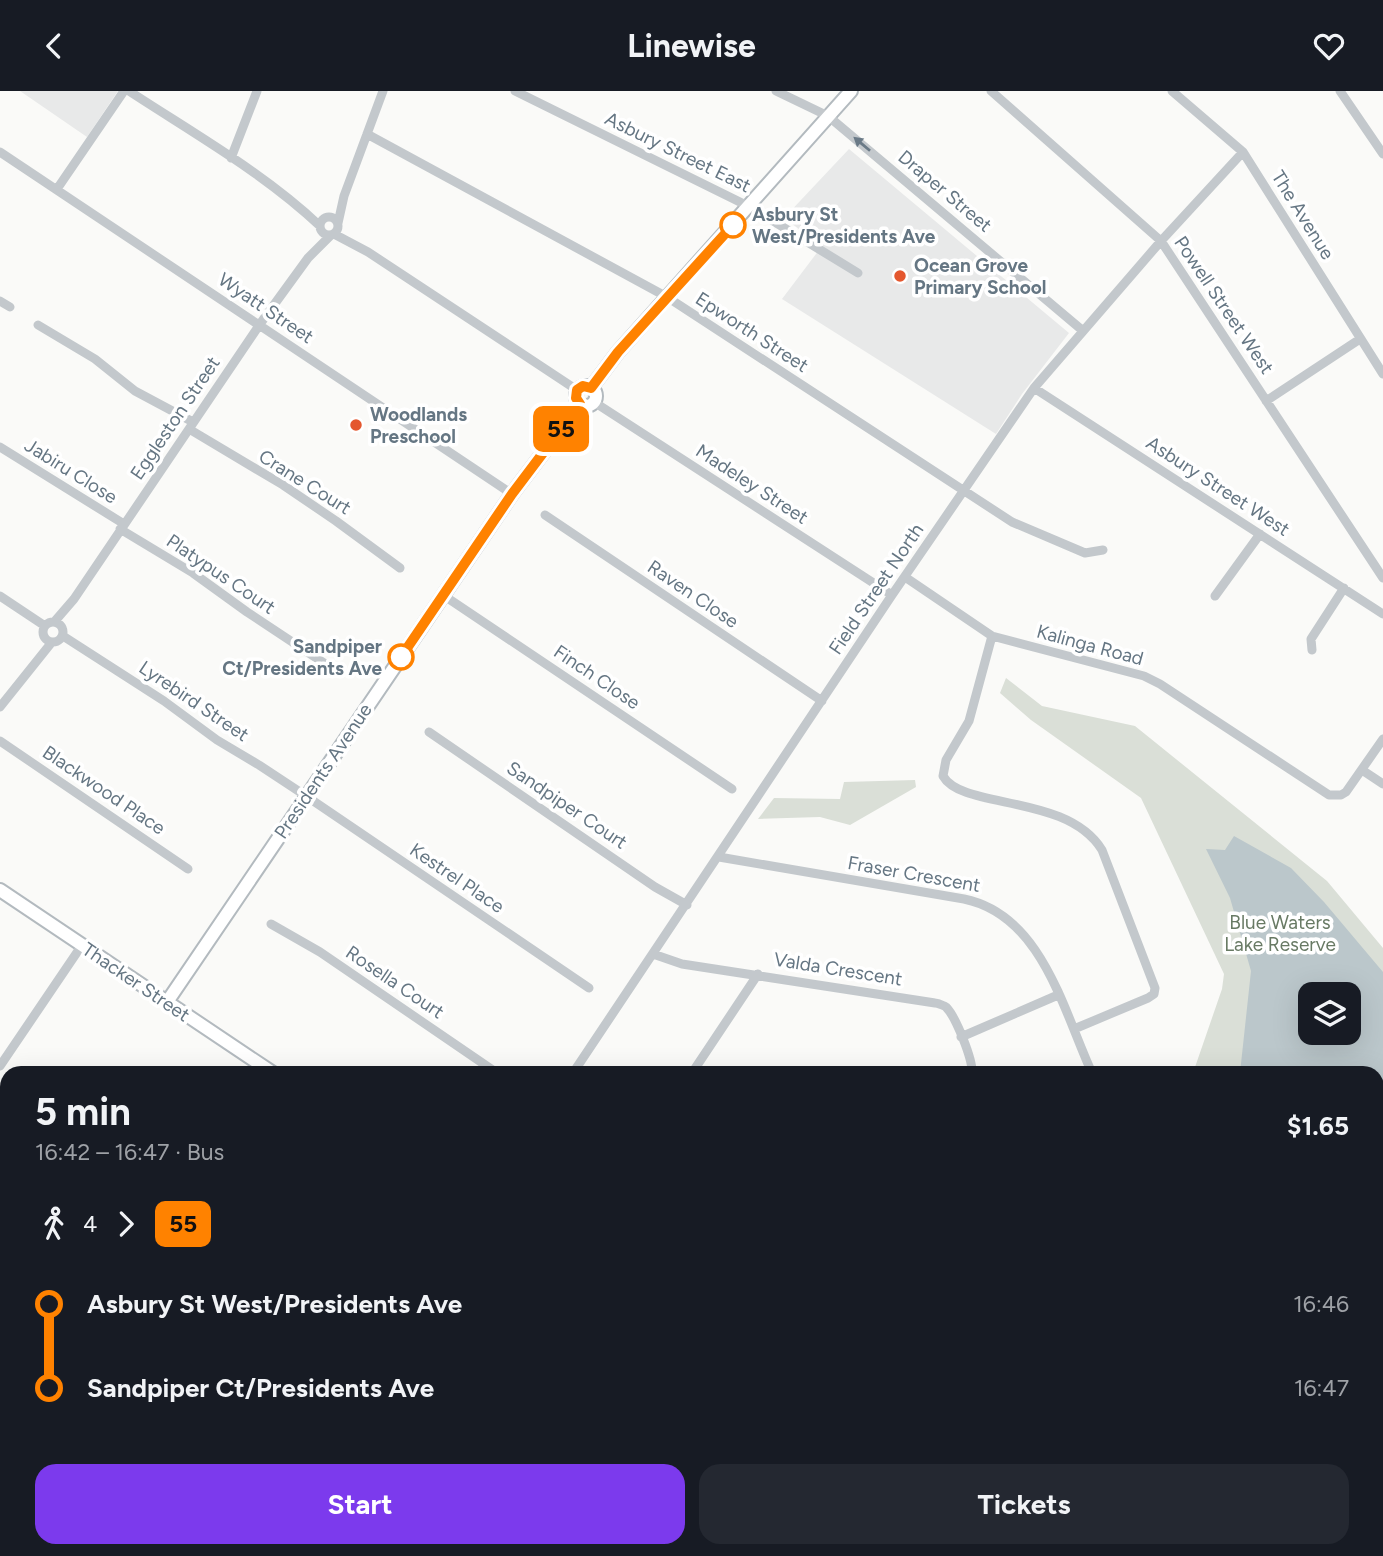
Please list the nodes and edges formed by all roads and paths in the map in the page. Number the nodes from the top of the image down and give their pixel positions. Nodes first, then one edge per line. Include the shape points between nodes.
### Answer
1 (127, 91) edge
2 (257, 91) edge
3 (383, 91) edge
4 (515, 91) edge
5 (776, 91) edge
6 (851, 91) edge
7 (991, 91) edge
8 (1172, 91) edge
9 (1340, 91) edge
10 (828, 116) junction
11 (367, 134) junction
12 (0, 152) edge
13 (1243, 152) junction
14 (1383, 154) edge
15 (231, 158) junction
16 (57, 189) junction
17 (344, 196) junction
18 (750, 207) junction
19 (324, 222) junction
20 (335, 229) junction
21 (1161, 241) junction
22 (308, 258) junction
23 (858, 273) dead end
24 (667, 297) junction
25 (0, 301) edge
26 (10, 307) dead end
27 (260, 324) junction
28 (38, 325) dead end
29 (1082, 330) junction
30 (1360, 339) junction
31 (1383, 375) edge
32 (591, 388) junction
33 (1034, 388) junction
34 (577, 390) junction
35 (1266, 401) junction
36 (594, 402) junction
37 (580, 404) junction
38 (191, 426) junction
39 (0, 447) edge
40 (964, 490) junction
41 (512, 494) junction
42 (544, 516) dead end
43 (122, 527) junction
44 (1259, 534) junction
45 (1103, 549) dead end
46 (400, 568) dead end
47 (905, 577) junction
48 (1383, 578) edge
49 (1344, 588) junction
50 (443, 595) junction
51 (892, 595) junction
52 (0, 596) edge
53 (1215, 596) dead end
54 (1383, 614) edge
55 (56, 627) junction
56 (992, 636) junction
57 (48, 639) junction
58 (1312, 650) dead end
59 (336, 671) dead end
60 (822, 701) junction
61 (0, 707) edge
62 (429, 732) dead end
63 (1383, 739) edge
64 (0, 741) edge
65 (1362, 770) junction
66 (1383, 784) edge
67 (732, 789) dead end
68 (306, 796) junction
69 (719, 857) junction
70 (188, 869) dead end
71 (0, 890) edge
72 (687, 905) junction
73 (271, 924) dead end
74 (82, 945) junction
75 (653, 954) junction
76 (758, 974) junction
77 (589, 988) dead end
78 (1058, 995) junction
79 (167, 1002) junction
80 (1074, 1029) junction
81 (961, 1037) junction
82 (0, 1066) edge
83 (263, 1066) edge
84 (487, 1066) edge
85 (578, 1066) edge
86 (697, 1066) edge
87 (972, 1066) edge
88 (1089, 1066) edge

1 - 15 street
1 - 16 street
2 - 15 street
3 - 11 street, Eggleston Street
4 - 18 street, Asbury Street East
5 - 10 street, Draper Street
6 - 10 street
7 - 21 street, Powell Street West
8 - 13 street, The Avenue
9 - 14 street
10 - 18 street
29 -> 10 street, Draper Street
11 - 17 street, Eggleston Street
11 - 24 street, Epworth Street
12 - 16 street, Wyatt Street
13 - 21 street, Field Street North
13 - 30 street, The Avenue
15 - 19 street
16 - 27 street, Wyatt Street
17 - 19 street, Eggleston Street
17 - 20 street, Eggleston Street
18 - 23 street, Asbury Street East
18 - 24 street
19 - 20 street
19 - 20 street via 325,234
19 - 22 street, Eggleston Street
20 - 22 street, Eggleston Street
20 - 34 street
21 - 29 street, Field Street North
21 - 35 street, Powell Street West
22 - 27 street, Eggleston Street
24 - 32 street
24 - 40 street, Epworth Street
25 - 26 street
27 - 38 street, Eggleston Street
27 - 41 street, Wyatt Street
28 - 38 street, Crane Court
29 - 33 street, Field Street North
30 - 31 street, The Avenue
30 - 35 street
32 - 34 street
32 - 36 street via 596,394
33 - 40 street, Field Street North
33 - 44 street, Asbury Street West
34 - 37 street
35 - 48 street, Powell Street West
36 - 37 street
36 - 51 street, Madeley Street
37 - 41 street, Presidents Avenue
38 - 43 street, Eggleston Street
38 - 46 street, Crane Court
39 - 43 street, Jabiru Close
40 - 45 street, Epworth Street via 1012,522 1073,548 1085,553
40 - 47 street, Field Street North
41 - 50 street, Presidents Avenue
42 - 60 street, Raven Close
43 - 55 street, Eggleston Street
43 - 59 street, Platypus Court
44 - 49 street, Asbury Street West
44 - 53 street
47 - 51 street, Field Street North
47 - 56 street, Kalinga Road
49 - 54 street, Asbury Street West
49 - 58 street via 1311,639
50 - 67 street, Finch Close
50 - 68 street, Presidents Avenue
51 - 60 street, Field Street North
52 - 55 street, Lyrebird Street
55 - 57 street
55 - 57 street via 57,642
55 - 68 street, Lyrebird Street via 216,740
56 - 65 street, Kalinga Road via 1144,677 1323,792 1336,796 1346,792
56 - 80 street via 969,722 946,760 943,776 956,789 1042,810 1076,824 1095,839 1155,988 1148,998
57 - 61 street
60 - 69 street, Field Street North
62 - 72 street, Sandpiper Court
63 - 65 street
64 - 70 street, Blackwood Place
65 - 66 street
68 - 77 street, Kestrel Place
68 - 79 street, Presidents Avenue
69 - 72 street, Field Street North
69 - 78 street, Fraser Crescent via 987,905 1039,953
71 - 74 street, Thacker Street
72 - 75 street, Field Street North
73 - 84 street, Rosella Court via 320,952
74 - 79 street, Thacker Street
74 - 82 street
75 - 76 street, Valda Crescent via 672,962
75 - 85 street, Field Street North
76 - 81 street, Valda Crescent via 935,1003 946,1007
76 - 86 street
78 - 80 street, Fraser Crescent
78 - 81 street
79 - 83 street, Thacker Street
80 - 88 street, Fraser Crescent
81 - 87 street, Valda Crescent

